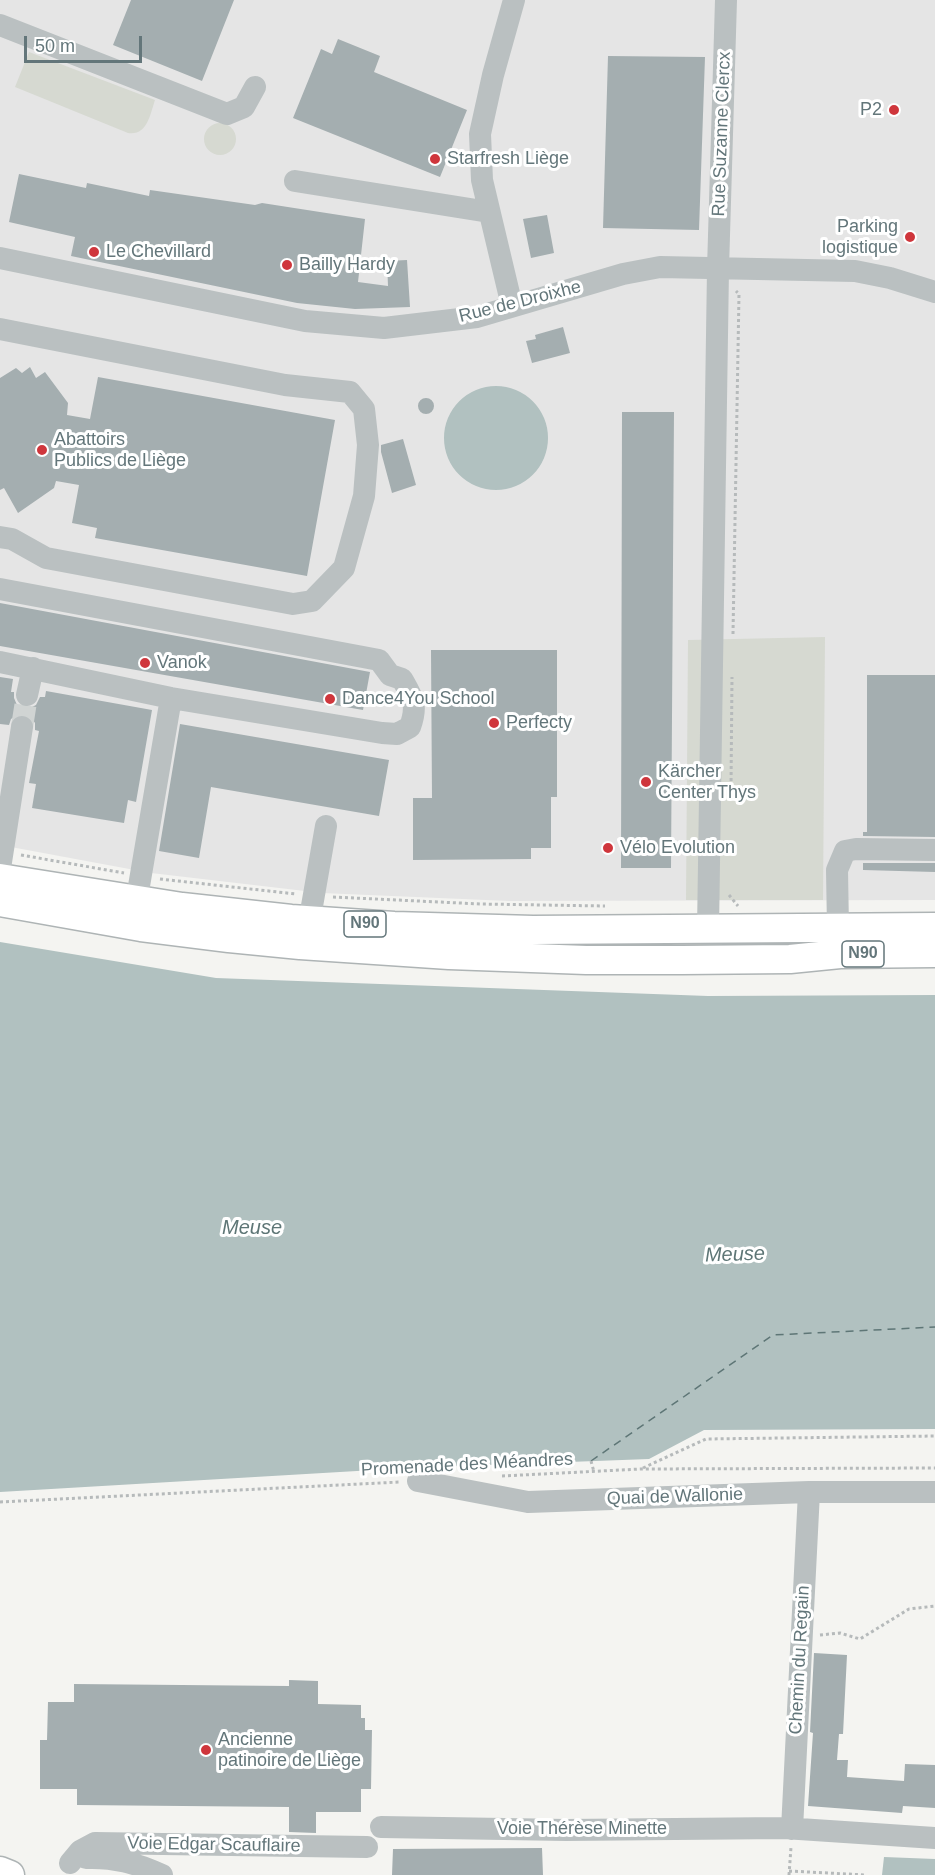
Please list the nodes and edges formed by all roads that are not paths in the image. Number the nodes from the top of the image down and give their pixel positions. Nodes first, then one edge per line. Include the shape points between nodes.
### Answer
1 (514, 0) edge
2 (726, 0) edge
3 (0, 25) edge
4 (255, 87) dead end
5 (295, 181) dead end
6 (489, 212) junction
7 (0, 258) edge
8 (718, 268) junction
9 (935, 292) edge
10 (512, 306) junction
11 (0, 329) edge
12 (0, 537) edge
13 (0, 589) edge
14 (0, 662) edge
15 (33, 668) junction
16 (27, 695) tunnel mouth
17 (171, 698) junction
18 (22, 728) tunnel mouth
19 (326, 826) dead end
20 (935, 850) edge
21 (0, 862) edge
22 (0, 878) edge
23 (139, 886) junction
24 (313, 901) junction
25 (0, 902) edge
26 (935, 927) edge
27 (838, 928) junction
28 (634, 929) junction
29 (708, 929) junction
30 (935, 953) edge
31 (533, 959) junction
32 (418, 1481) road end
33 (808, 1492) junction
34 (935, 1492) edge
35 (381, 1827) dead end
36 (788, 1829) junction
37 (935, 1838) edge
38 (367, 1847) dead end
39 (65, 1869) edge
40 (0, 1871) edge
41 (10, 1875) edge
42 (162, 1875) edge

1 - 6 street via 480,134
2 - 8 street, Rue Suzanne Clercx
3 - 4 street via 227,114 244,107
5 - 6 street
6 - 10 street
7 - 10 street, Rue de Droixhe via 305,321 384,328 477,317
8 - 9 street, Rue de Droixhe via 855,271
8 - 10 street, Rue de Droixhe via 643,270
8 - 29 street, Rue Suzanne Clercx
11 - 12 street via 285,385 350,392 364,409 368,445 364,496 344,568 312,601 293,604 46,558 12,539
13 - 17 street via 379,660 390,675 402,678 413,698 415,714 410,727 397,734
14 - 15 street
15 - 16 street
15 - 17 street
17 - 23 street
18 - 21 street
19 - 24 street
20 - 27 street via 845,851 837,870
21 - 23 main road
22 - 28 main road, N90 via 182,907 291,919 468,929
23 - 24 main road via 226,898
24 - 28 main road via 421,913 593,918
25 - 31 main road, N90 via 141,927 240,939
26 - 27 main road, N90
27 - 29 main road, N90
28 - 29 main road, N90
29 - 31 main road via 704,946 694,951 586,953
30 - 31 main road, N90 via 769,959
32 - 33 street, Quai de Wallonie via 528,1502
33 - 34 street, Quai de Wallonie
33 - 36 street, Chemin du Regain
35 - 36 street, Voie Thérèse Minette
36 - 37 street, Voie Thérèse Minette
38 - 39 street, Voie Edgar Scauflaire via 95,1843 80,1851
39 - 42 street via 86,1858 109,1858
40 - 41 main road

